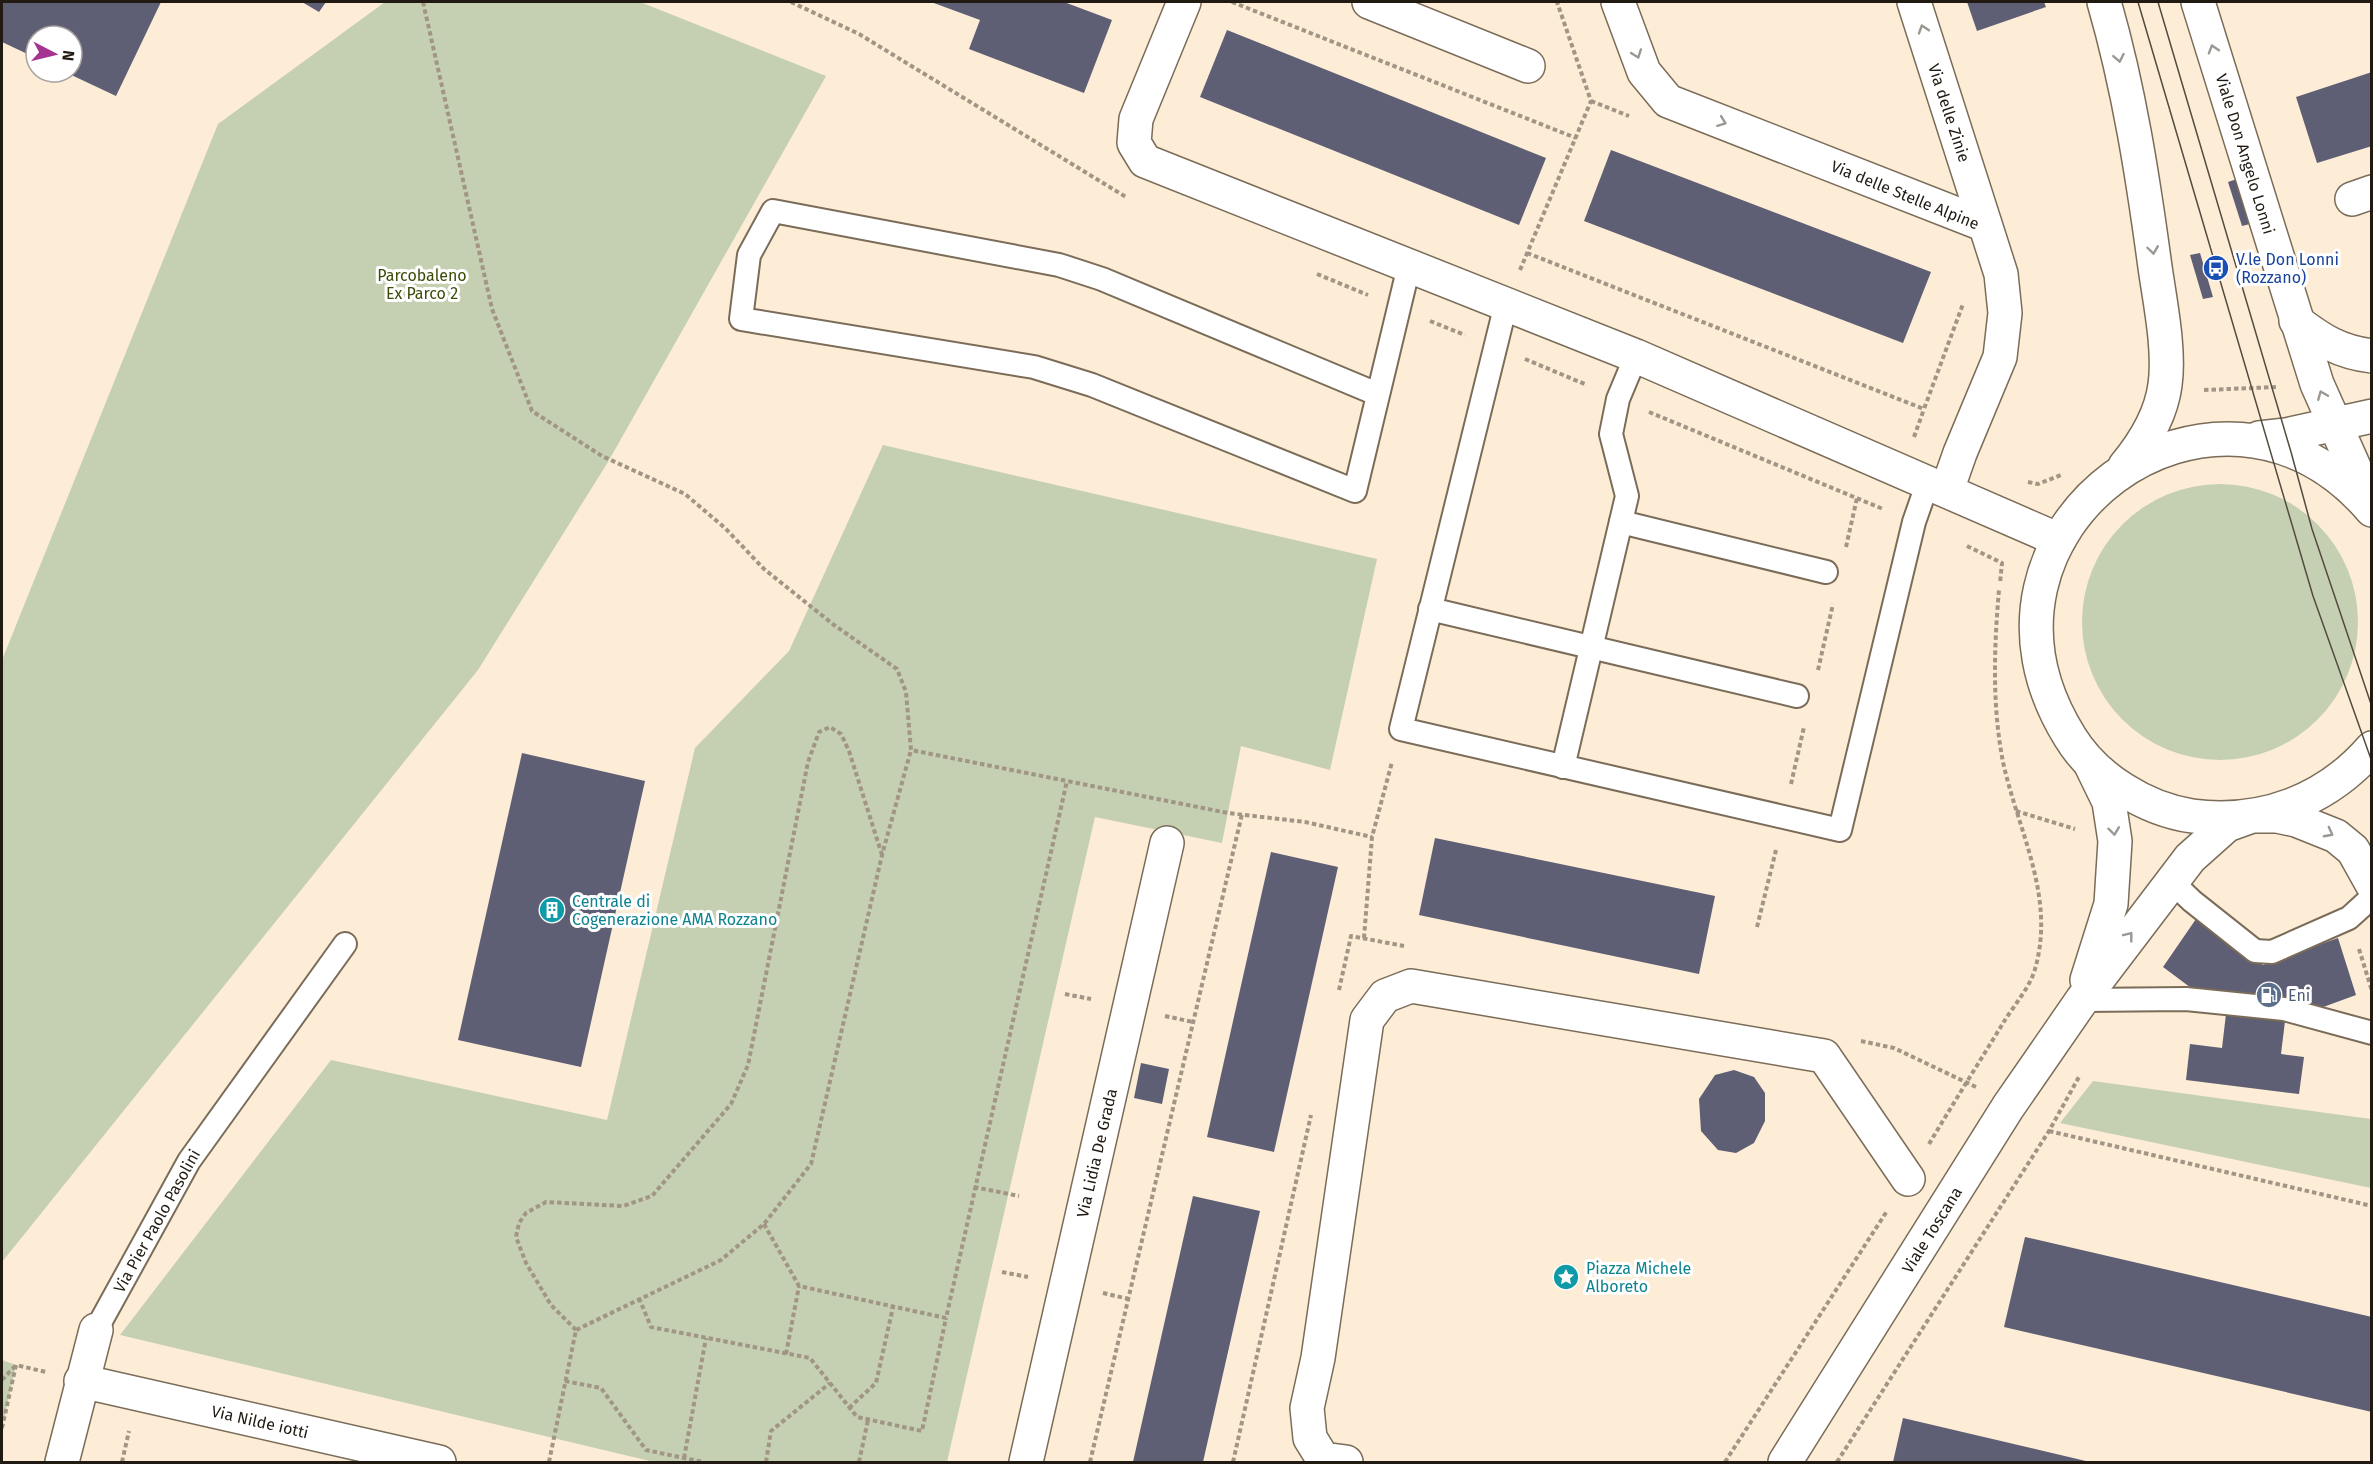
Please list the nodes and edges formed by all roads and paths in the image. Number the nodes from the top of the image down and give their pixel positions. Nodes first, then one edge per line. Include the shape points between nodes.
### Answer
1 (423, 2) edge
2 (791, 2) edge
3 (1184, 2) edge
4 (1232, 2) edge
5 (1369, 2) edge
6 (1557, 2) edge
7 (1618, 2) edge
8 (1914, 2) edge
9 (2104, 2) edge
10 (2198, 2) edge
11 (1528, 66) dead end
12 (1591, 101) junction
13 (1635, 119) dead end
14 (1576, 138) junction
15 (1132, 199) dead end
16 (1985, 225) junction
17 (1527, 253) junction
18 (1409, 266) junction
19 (1310, 271) dead end
20 (1966, 295) dead end
21 (1506, 304) junction
22 (1398, 308) junction
23 (2296, 321) junction
24 (1495, 347) junction
25 (1636, 356) junction
26 (2372, 356) edge
27 (2317, 384) junction
28 (2165, 386) junction
29 (1377, 394) junction
30 (1618, 399) junction
31 (2372, 416) edge
32 (2334, 426) junction
33 (1915, 435) dead end
34 (2227, 440) junction
35 (1960, 453) junction
36 (2067, 469) dead end
37 (2120, 472) junction
38 (2027, 482) dead end
39 (1937, 486) junction
40 (2372, 508) edge
41 (1621, 522) junction
42 (1914, 522) junction
43 (2059, 540) junction
44 (1826, 572) dead end
45 (1430, 609) junction
46 (1591, 648) junction
47 (1797, 696) dead end
48 (1401, 729) junction
49 (2372, 748) edge
50 (912, 750) junction
51 (2086, 757) junction
52 (1563, 767) junction
53 (1067, 781) junction
54 (1242, 814) junction
55 (2252, 816) junction
56 (1372, 837) junction
57 (1167, 843) dead end
58 (882, 855) junction
59 (2172, 882) junction
60 (2372, 884) edge
61 (2372, 897) edge
62 (1364, 938) junction
63 (345, 944) dead end
64 (1411, 948) dead end
65 (1338, 994) dead end
66 (2082, 1000) junction
67 (2372, 1033) edge
68 (1860, 1040) dead end
69 (1967, 1081) junction
70 (1312, 1110) dead end
71 (1908, 1179) junction
72 (974, 1187) junction
73 (1019, 1196) dead end
74 (2372, 1206) edge
75 (764, 1224) junction
76 (799, 1286) junction
77 (639, 1298) junction
78 (893, 1307) junction
79 (946, 1318) junction
80 (96, 1330) joint
81 (576, 1330) junction
82 (706, 1338) junction
83 (786, 1354) junction
84 (16, 1365) junction
85 (2, 1380) edge
86 (81, 1381) junction
87 (565, 1381) junction
88 (830, 1383) junction
89 (849, 1408) junction
90 (868, 1420) junction
91 (2, 1428) edge
92 (684, 1458) junction
93 (62, 1462) edge
94 (439, 1462) edge
95 (549, 1462) edge
96 (704, 1462) edge
97 (766, 1462) edge
98 (859, 1462) edge
99 (1026, 1462) edge
100 (1090, 1462) edge
101 (1233, 1462) edge
102 (1346, 1462) edge
103 (1725, 1462) edge
104 (1785, 1462) edge
105 (1837, 1462) edge

1 - 50 path via 492,309 532,411 602,456 685,494 764,569 897,669 906,692
2 - 15 path via 859,34
3 - 18 street via 1136,119 1134,143 1144,161
4 - 14 path
5 - 11 street
6 - 12 path
7 -> 16 street, Via delle Stelle Alpine via 1644,72 1668,101
16 -> 8 street, Via delle Zinie
9 -> 28 street via 2118,50 2149,218 2164,329
23 -> 10 street, Viale Don Angelo Lonni
12 - 13 path
12 - 14 path
14 - 17 path
16 - 35 street, Via delle Stelle Alpine via 2001,274 2005,313 2000,357
17 - 20 path via 1924,409
17 - 21 path
18 - 21 street
18 - 22 lane
19 - 22 path
21 - 24 lane
21 - 25 street
22 - 24 path
22 - 29 lane
23 - 26 street via 2326,344
23 - 27 street, Viale Don Angelo Lonni
24 - 30 path
24 - 45 lane
25 - 30 lane
25 - 39 street
27 - 28 path via 2194,391
32 -> 27 street, Viale Don Angelo Lonni
28 - 37 street via 2149,433
29 - 29 lane via 1355,491 1092,385 1034,367 741,319 749,255 774,211 1059,265 1102,279
30 - 41 lane via 1611,434 1627,496
30 - 42 path
31 - 32 street
32 - 34 street
32 - 40 street, Viale Don Angelo Lonni
33 - 35 path
34 - 37 street via 2171,448
34 - 40 street via 2269,445 2307,459 2345,483
35 - 39 street, Via delle Stelle Alpine
36 - 38 path via 2038,484
37 - 43 street via 2078,510
39 - 42 lane
39 - 43 street
41 - 44 lane
41 - 46 lane
42 - 52 lane via 1840,830
42 - 69 path via 2002,563 1996,617 1995,694 2003,760 2040,894 2035,971
43 - 51 street via 2039,593 2038,657 2051,704
45 - 46 lane
45 - 48 lane
46 - 47 lane
46 - 52 lane
48 - 52 lane
48 - 56 path
49 - 55 street via 2319,793 2294,805
50 - 53 path
50 - 58 path
51 - 55 street via 2118,785 2162,808 2210,818
51 -> 66 street, Viale Toscana via 2109,802 2115,841 2111,904
53 - 54 path
53 - 72 path
54 - 56 path via 1305,822
54 - 100 path
55 - 59 street, Viale Toscana via 2227,825 2190,858
55 -> 60 street via 2296,820 2336,836 2353,850
56 - 62 path
57 - 99 street, Via Lidia De Grada
58 - 75 path via 811,1164
58 - 81 path via 841,734 830,727 819,732 808,762 748,1065 731,1104 652,1196 623,1206 546,1203 526,1213 519,1223 516,1237 526,1263 551,1305
59 - 61 lane via 2255,951 2272,952 2349,918
66 -> 59 street, Viale Toscana
62 - 64 path
62 - 65 path via 1351,936
63 - 80 lane, Via Pier Paolo Pasolini via 189,1161
66 - 67 lane via 2186,999 2284,1009
66 - 104 street, Viale Toscana via 2008,1107
68 - 69 path via 1894,1048
69 - 71 path
70 - 101 path
71 - 102 street via 1824,1056 1411,986 1385,996 1367,1020 1307,1408 1310,1438 1323,1459
71 - 103 path
72 - 73 path
72 - 79 path
74 - 105 path via 2049,1131
75 - 76 path
75 - 77 path via 721,1260
76 - 78 path
76 - 83 path
77 - 81 path
77 - 82 path via 651,1327
78 - 79 path
78 - 89 path via 876,1383
79 - 90 path via 922,1431
80 - 86 street, Via Pier Paolo Pasolini
81 - 87 path
82 - 83 path
82 - 92 path
83 - 88 path via 810,1358
84 - 85 path
84 - 86 path
84 - 91 path
86 - 93 street, Via Pier Paolo Pasolini
86 - 94 street, Via Nilde iotti
87 - 92 path via 601,1388 646,1450
87 - 95 path
88 - 89 path
88 - 97 path via 771,1431
89 - 90 path via 857,1417
90 - 98 path
92 - 96 path

